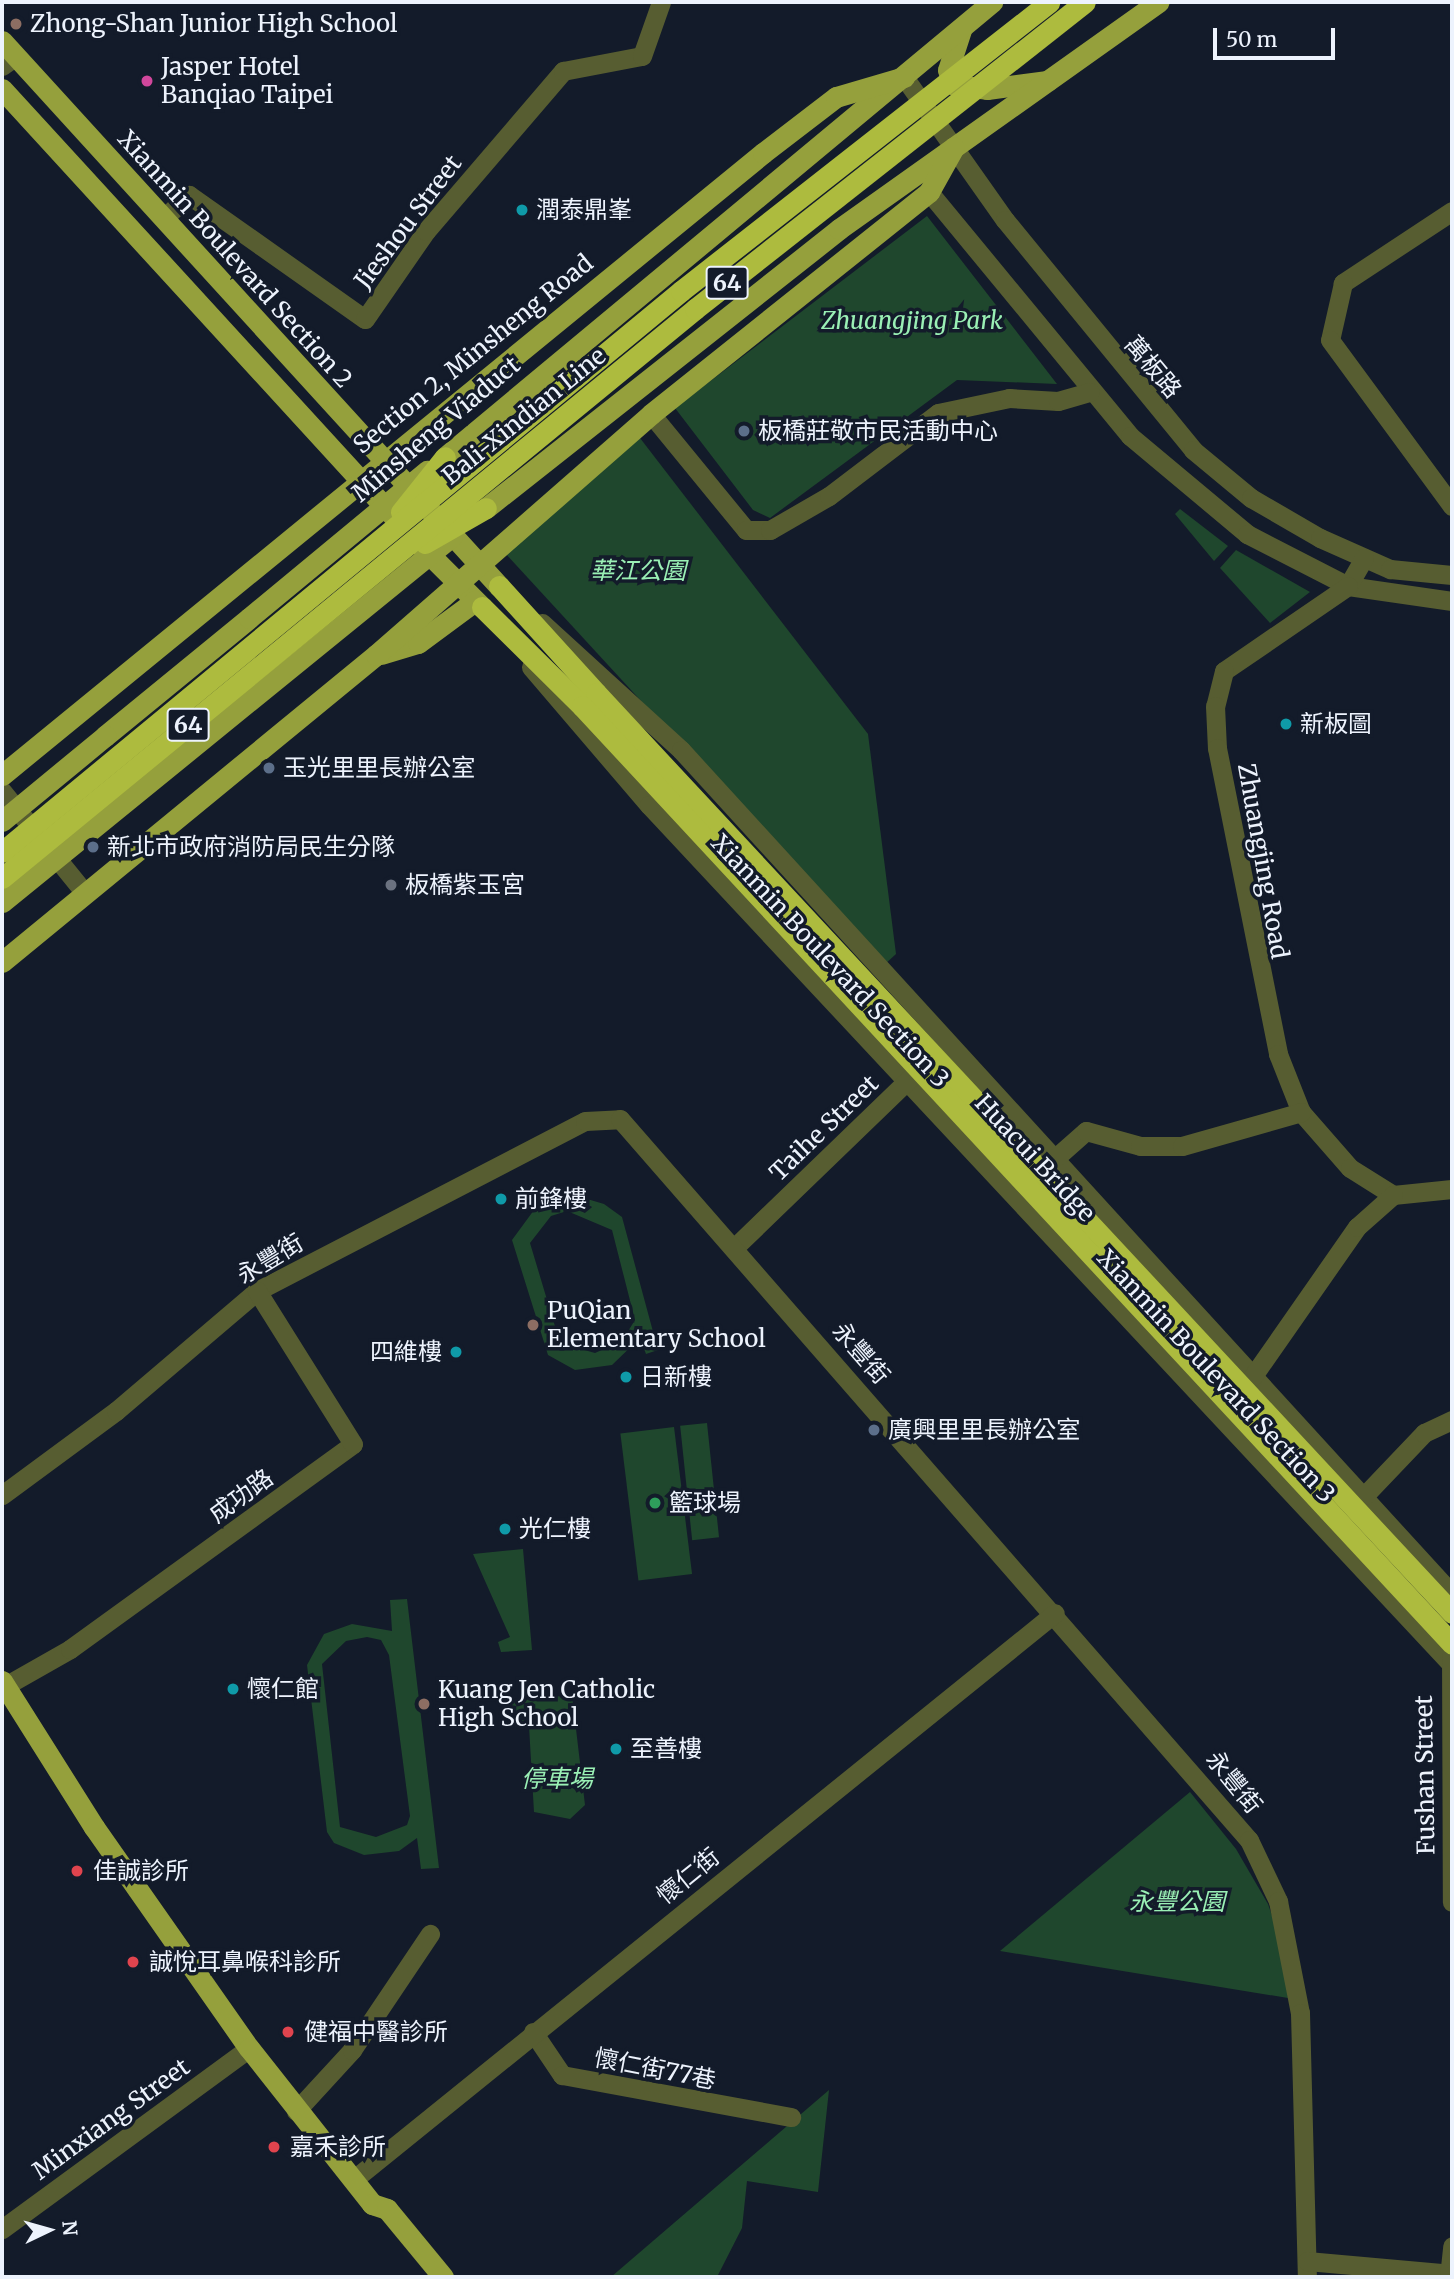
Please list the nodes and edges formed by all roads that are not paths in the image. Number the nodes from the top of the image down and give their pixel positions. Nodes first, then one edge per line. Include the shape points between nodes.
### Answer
1 (661, 2) edge
2 (992, 2) edge
3 (1049, 2) edge
4 (1085, 2) edge
5 (1159, 2) edge
6 (965, 22) junction
7 (6, 55) edge
8 (904, 77) junction
9 (1054, 80) junction
10 (2, 89) edge
11 (954, 147) junction
12 (929, 192) junction
13 (1452, 211) edge
14 (164, 218) junction
15 (1090, 392) junction
16 (651, 414) junction
17 (445, 457) junction
18 (381, 462) junction
19 (358, 482) junction
20 (1452, 506) edge
21 (486, 508) junction
22 (427, 513) joint
23 (371, 549) junction
24 (1364, 558) junction
25 (475, 562) junction
26 (1447, 570) edge
27 (375, 571) junction
28 (452, 583) junction
29 (499, 586) junction
30 (1348, 586) junction
31 (1452, 601) edge
32 (478, 604) junction
33 (376, 655) junction
34 (589, 700) junction
35 (2, 775) edge
36 (2, 791) edge
37 (2, 821) edge
38 (2, 852) edge
39 (2, 878) edge
40 (85, 892) junction
41 (2, 902) edge
42 (2, 962) edge
43 (947, 1044) junction
44 (906, 1082) junction
45 (1301, 1112) junction
46 (1053, 1159) junction
47 (1452, 1189) edge
48 (1393, 1195) junction
49 (1013, 1199) junction
50 (735, 1247) junction
51 (257, 1291) junction
52 (1253, 1376) junction
53 (1452, 1420) edge
54 (1365, 1494) junction
55 (2, 1495) edge
56 (1452, 1594) edge
57 (1055, 1613) junction
58 (1452, 1613) edge
59 (1451, 1654) edge
60 (3, 1684) edge
61 (1452, 1902) edge
62 (430, 1934) dead end
63 (533, 2032) junction
64 (249, 2048) junction
65 (296, 2111) junction
66 (791, 2117) dead end
67 (353, 2180) junction
68 (373, 2205) junction
69 (2, 2229) edge
70 (1452, 2246) edge
71 (1307, 2269) edge
72 (1450, 2275) edge
73 (424, 2277) edge
74 (443, 2277) edge

1 - 14 street, Jieshou Street via 642,56 563,71 426,231 365,319 189,195
2 - 6 main road, Section 2, Minsheng Road
3 - 23 highway, Bali-Xindian Line / 64, bridge via 681,290
4 - 27 highway, Bali-Xindian Line / 64, bridge
5 - 9 main road
6 - 8 main road, Section 2, Minsheng Road
6 - 9 main road via 949,56 955,85 987,89
7 - 14 main road, Xianmin Boulevard Section 2
8 - 11 street, 萬板路
8 - 17 main road, Minsheng Viaduct
8 - 18 main road, Section 2, Minsheng Road via 836,97
9 - 11 main road
10 - 19 main road
11 - 12 main road
11 - 21 main road via 691,345
11 - 24 street, 萬板路 via 1127,376 1193,450 1251,498
12 - 15 street
12 - 16 main road
13 - 20 street via 1343,283 1330,341
14 - 18 main road, Xianmin Boulevard Section 2
15 - 16 street via 1058,401 1009,398 939,413 848,483 770,530 746,530
15 - 30 street via 1140,445 1247,534
16 - 25 main road
17 - 23 highway, bridge
17 - 37 main road, Minsheng Viaduct, bridge
18 - 19 main road, Section 2, Minsheng Road
18 - 22 main road, Xianmin Boulevard Section 2
19 - 28 main road, Xianmin Boulevard Section 3
19 - 35 main road, Section 2, Minsheng Road
21 - 27 highway, bridge
21 - 41 main road, bridge
22 - 25 main road, Xianmin Boulevard Section 3
23 - 38 highway, Bali-Xindian Line / 64, bridge
24 - 26 street, 萬板路 via 1390,569
24 - 30 street, Zhuangjing Road
25 - 28 main road
25 - 29 main road, Xianmin Boulevard Section 3
27 - 39 highway, Bali-Xindian Line / 64, bridge
28 - 32 main road, Xianmin Boulevard Section 3
28 - 33 main road
29 - 34 highway
29 - 43 street, Xianmin Boulevard Section 3 via 681,750
30 - 31 street
30 - 45 street, Zhuangjing Road via 1224,671 1215,706 1217,748 1250,938 1278,1054
32 - 33 main road via 418,643
32 - 34 highway
32 - 44 street, Xianmin Boulevard Section 3 via 649,805
33 - 40 main road
34 - 58 highway, Huacui Bridge, bridge
34 - 59 highway, Huacui Bridge, bridge
36 - 40 street
40 - 42 main road
43 - 44 street, Taihe Street
43 - 46 street, Xianmin Boulevard Section 3
44 - 49 street, Xianmin Boulevard Section 3
44 - 50 street, Taihe Street
45 - 46 street via 1182,1146 1140,1146 1086,1131
45 - 48 street, Zhuangjing Road via 1350,1168
46 - 49 street
46 - 52 street, Xianmin Boulevard Section 3
47 - 48 street
48 - 52 street via 1357,1227
49 - 59 street, Xianmin Boulevard Section 3
50 - 51 street, 永豐街 via 620,1119 607,1116 585,1121
50 - 57 street, 永豐街
51 - 55 street, 永豐街 via 116,1411
51 - 60 street, 成功路 via 353,1444 70,1649
52 - 54 street, Xianmin Boulevard Section 3
53 - 54 street via 1424,1433
54 - 56 street, Xianmin Boulevard Section 3
57 - 63 street, 懷仁街
57 - 71 street, 永豐街 via 1250,1840 1278,1900 1300,2013
59 - 61 street, Fushan Street
60 - 64 main road via 94,1827
62 - 65 street via 352,2050
63 - 66 street, 懷仁街77巷 via 562,2075
63 - 67 street, 懷仁街
64 - 65 main road
64 - 69 street, Minxiang Street
65 - 67 main road
67 - 68 main road
68 - 73 main road
68 - 74 main road via 387,2209
70 - 72 street
71 - 72 street

